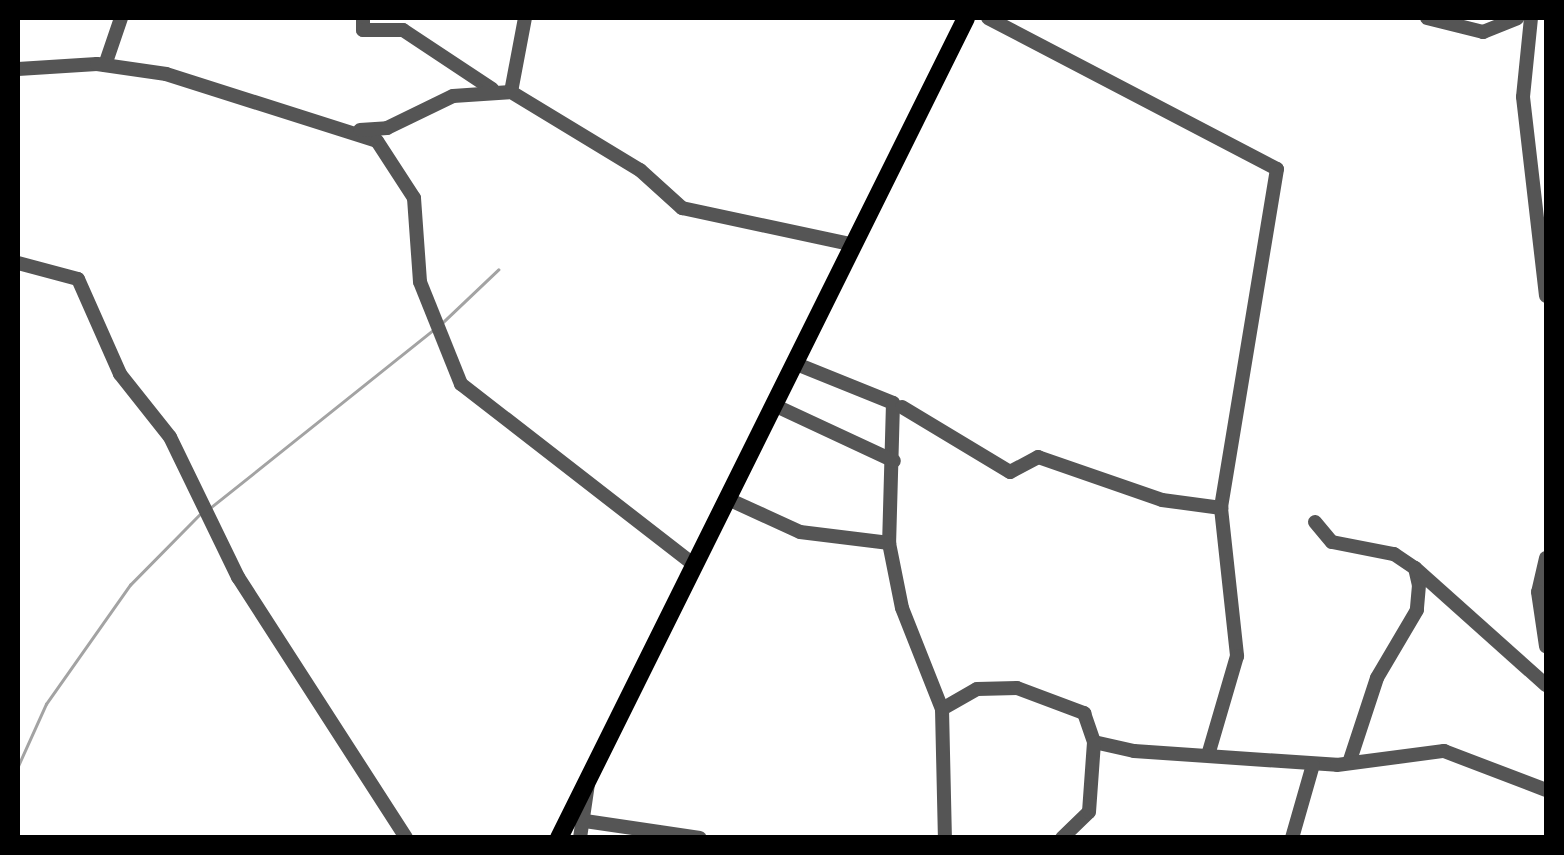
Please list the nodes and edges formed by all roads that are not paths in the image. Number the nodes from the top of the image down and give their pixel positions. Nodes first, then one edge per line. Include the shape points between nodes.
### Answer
1 (122, 18) edge
2 (363, 18) edge
3 (524, 18) edge
4 (966, 18) edge
5 (988, 18) edge
6 (1426, 18) edge
7 (1517, 18) edge
8 (1530, 18) edge
9 (105, 66) junction
10 (18, 69) edge
11 (493, 90) junction
12 (512, 92) junction
13 (360, 130) junction
14 (854, 244) junction
15 (18, 264) edge
16 (1546, 296) edge
17 (794, 363) junction
18 (776, 406) junction
19 (902, 407) dead end
20 (894, 461) junction
21 (728, 499) junction
22 (1221, 508) junction
23 (1314, 522) dead end
24 (889, 542) junction
25 (1546, 558) edge
26 (696, 566) junction
27 (1416, 568) junction
28 (1546, 646) edge
29 (1546, 685) edge
30 (942, 708) junction
31 (1094, 742) junction
32 (1208, 755) junction
33 (1348, 763) junction
34 (1313, 765) junction
35 (589, 778) junction
36 (1546, 790) edge
37 (585, 821) junction
38 (406, 838) edge
39 (559, 838) edge
40 (580, 838) edge
41 (700, 838) edge
42 (945, 838) edge
43 (1062, 838) edge
44 (1292, 838) edge

1 - 9 street
2 - 11 street via 363,30 403,30
3 - 12 street
4 - 14 main road
5 - 22 street via 1277,169
6 - 7 street via 1483,32
8 - 16 street via 1523,97
9 - 10 street
9 - 13 street
11 - 12 street
11 - 13 street
12 - 14 street via 640,170 682,208
13 - 26 street via 414,198 420,282 461,384
14 - 17 main road
15 - 38 street via 78,279 120,374 170,437 238,577
17 - 18 main road
17 - 20 street via 893,403
18 - 20 street
18 - 21 main road
19 - 22 street via 1010,472 1038,456 1162,500
20 - 24 street
21 - 24 street via 800,532
21 - 26 main road
22 - 32 street via 1236,656
23 - 27 street via 1332,542 1377,546
24 - 30 street via 902,608
25 - 28 street via 1538,592
26 - 35 main road
27 - 29 street
27 - 33 street via 1417,610 1377,678
30 - 31 street via 977,689 1017,688 1084,713
30 - 42 street
31 - 32 street
31 - 43 street via 1089,812
32 - 34 street
33 - 34 street
33 - 36 street via 1444,751
34 - 44 street
35 - 37 street
35 - 39 main road
37 - 40 street
37 - 41 street

